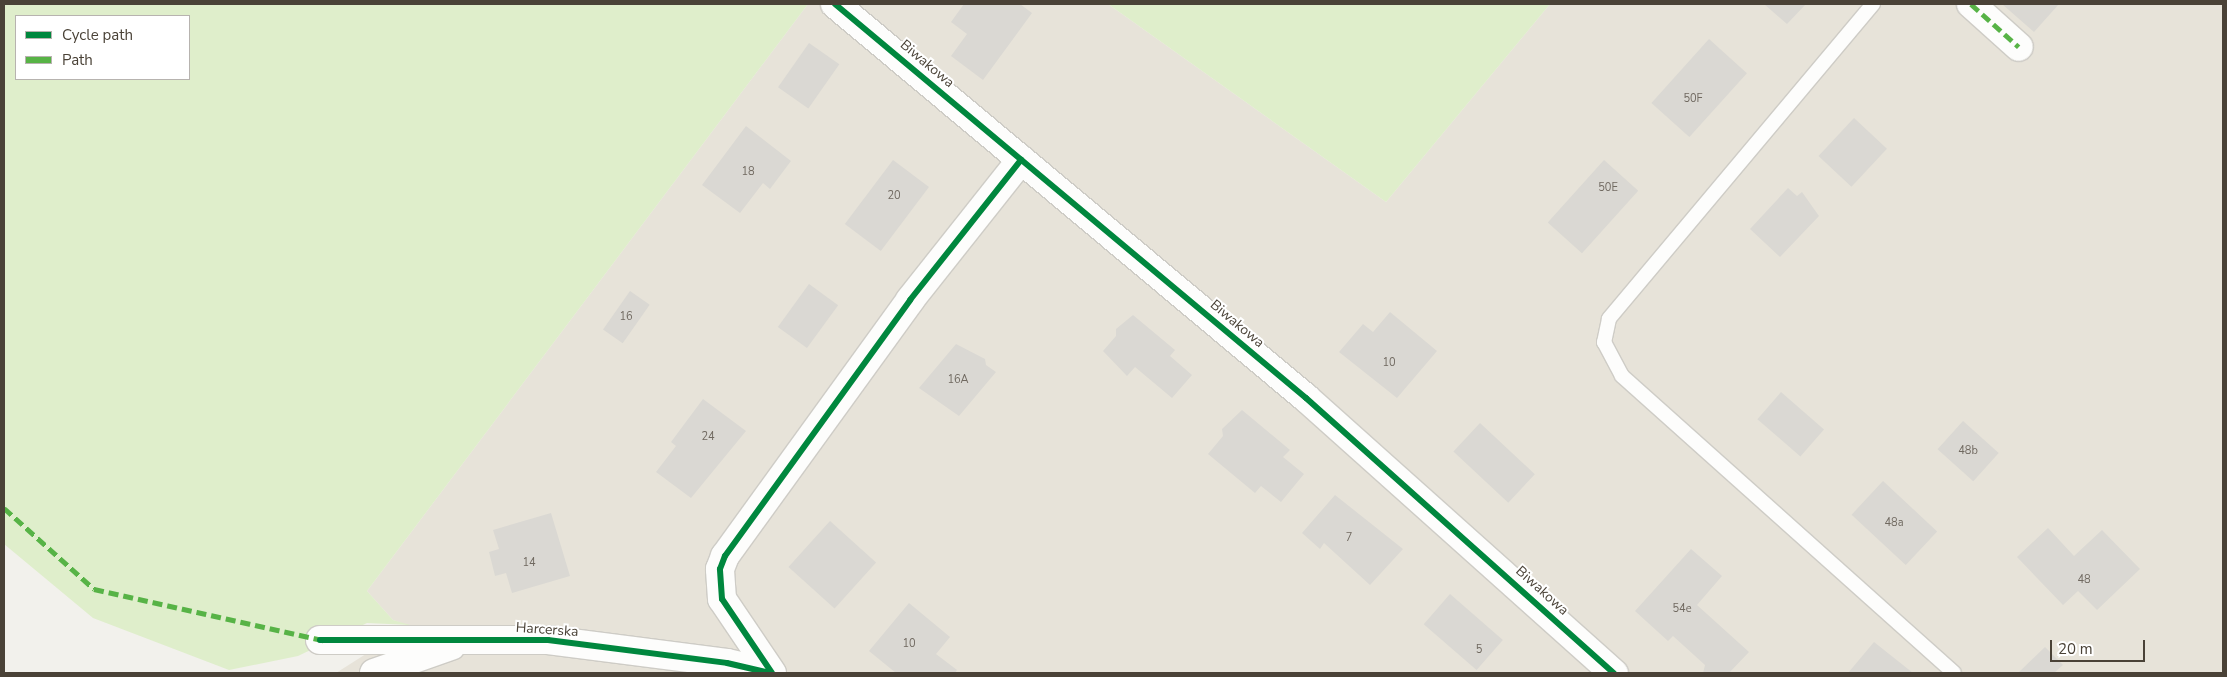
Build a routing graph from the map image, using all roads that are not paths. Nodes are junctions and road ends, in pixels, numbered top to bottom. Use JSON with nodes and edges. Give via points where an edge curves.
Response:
{"nodes":[{"id":1,"x":836,"y":4,"type":"edge"},
{"id":2,"x":1873,"y":4,"type":"edge"},
{"id":3,"x":1971,"y":4,"type":"edge"},
{"id":4,"x":2019,"y":47,"type":"dead end"},
{"id":5,"x":1021,"y":160,"type":"junction"},
{"id":6,"x":469,"y":639,"type":"junction"},
{"id":7,"x":320,"y":640,"type":"dead end"},
{"id":8,"x":374,"y":673,"type":"edge"},
{"id":9,"x":771,"y":673,"type":"edge"},
{"id":10,"x":1614,"y":673,"type":"edge"},
{"id":11,"x":1954,"y":673,"type":"edge"}],
"edges":[{"from":1,"to":5,"type":"street","name":"Biwakowa"},
{"from":2,"to":11,"type":"lane","via":[[1609,319],[1604,342],[1622,376]]},
{"from":3,"to":4,"type":"street"},
{"from":5,"to":9,"type":"street","via":[[910,300],[725,556],[720,569],[722,599]]},
{"from":5,"to":10,"type":"street","name":"Biwakowa","via":[[1306,398]]},
{"from":6,"to":7,"type":"street","name":"Harcerska"},
{"from":6,"to":8,"type":"street"},
{"from":6,"to":9,"type":"street","name":"Harcerska","via":[[548,640],[727,663]]}]}
